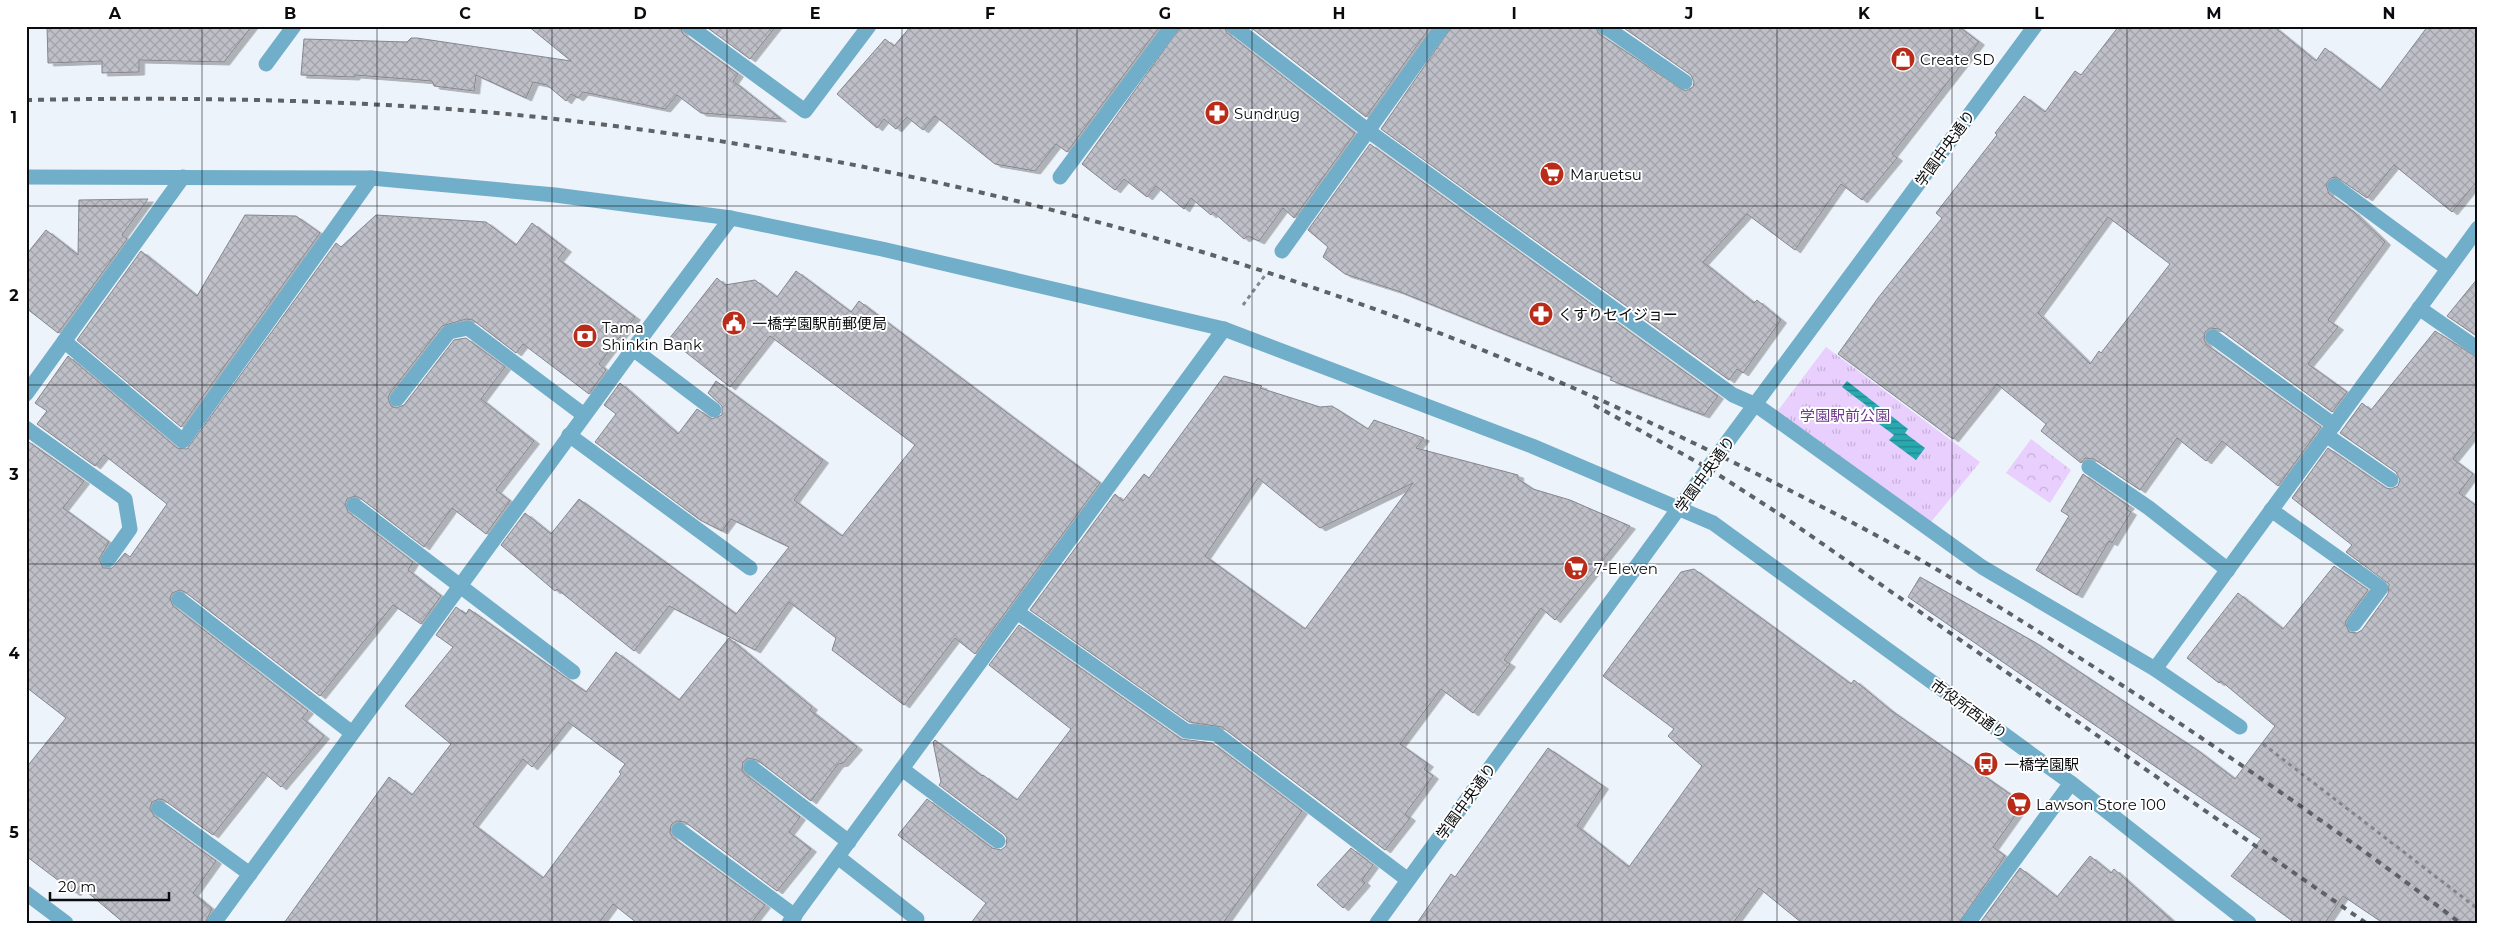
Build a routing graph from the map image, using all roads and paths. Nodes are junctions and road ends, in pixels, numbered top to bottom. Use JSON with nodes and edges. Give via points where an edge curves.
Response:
{"nodes":[{"id":1,"x":294,"y":26,"type":"edge"},
{"id":2,"x":689,"y":26,"type":"edge"},
{"id":3,"x":868,"y":26,"type":"edge"},
{"id":4,"x":1172,"y":26,"type":"edge"},
{"id":5,"x":1233,"y":26,"type":"edge"},
{"id":6,"x":1443,"y":26,"type":"edge"},
{"id":7,"x":1604,"y":26,"type":"edge"},
{"id":8,"x":2035,"y":26,"type":"edge"},
{"id":9,"x":266,"y":64,"type":"dead end"},
{"id":10,"x":1685,"y":82,"type":"dead end"},
{"id":11,"x":1367,"y":130,"type":"junction"},
{"id":12,"x":26,"y":177,"type":"edge"},
{"id":13,"x":184,"y":177,"type":"junction"},
{"id":14,"x":1060,"y":177,"type":"dead end"},
{"id":15,"x":371,"y":178,"type":"junction"},
{"id":16,"x":2335,"y":186,"type":"dead end"},
{"id":17,"x":731,"y":218,"type":"junction"},
{"id":18,"x":2478,"y":228,"type":"edge"},
{"id":19,"x":1282,"y":251,"type":"joint"},
{"id":20,"x":2448,"y":269,"type":"junction"},
{"id":21,"x":2419,"y":308,"type":"junction"},
{"id":22,"x":1224,"y":330,"type":"junction"},
{"id":23,"x":2213,"y":337,"type":"dead end"},
{"id":24,"x":64,"y":341,"type":"junction"},
{"id":25,"x":633,"y":348,"type":"junction"},
{"id":26,"x":2478,"y":349,"type":"edge"},
{"id":27,"x":26,"y":394,"type":"edge"},
{"id":28,"x":397,"y":399,"type":"dead end"},
{"id":29,"x":1756,"y":405,"type":"junction"},
{"id":30,"x":714,"y":410,"type":"dead end"},
{"id":31,"x":584,"y":415,"type":"junction"},
{"id":32,"x":26,"y":428,"type":"edge"},
{"id":33,"x":2330,"y":430,"type":"junction"},
{"id":34,"x":569,"y":435,"type":"junction"},
{"id":35,"x":2089,"y":467,"type":"dead end"},
{"id":36,"x":2390,"y":480,"type":"dead end"},
{"id":37,"x":354,"y":505,"type":"dead end"},
{"id":38,"x":1679,"y":510,"type":"junction"},
{"id":39,"x":2271,"y":510,"type":"junction"},
{"id":40,"x":108,"y":560,"type":"dead end"},
{"id":41,"x":750,"y":568,"type":"dead end"},
{"id":42,"x":2228,"y":570,"type":"junction"},
{"id":43,"x":460,"y":585,"type":"junction"},
{"id":44,"x":179,"y":599,"type":"dead end"},
{"id":45,"x":1017,"y":612,"type":"junction"},
{"id":46,"x":2354,"y":624,"type":"dead end"},
{"id":47,"x":2155,"y":669,"type":"junction"},
{"id":48,"x":572,"y":672,"type":"dead end"},
{"id":49,"x":2240,"y":727,"type":"joint"},
{"id":50,"x":352,"y":733,"type":"junction"},
{"id":51,"x":751,"y":767,"type":"dead end"},
{"id":52,"x":902,"y":769,"type":"junction"},
{"id":53,"x":2070,"y":783,"type":"junction"},
{"id":54,"x":160,"y":808,"type":"dead end"},
{"id":55,"x":680,"y":830,"type":"dead end"},
{"id":56,"x":998,"y":841,"type":"dead end"},
{"id":57,"x":849,"y":842,"type":"junction"},
{"id":58,"x":838,"y":857,"type":"junction"},
{"id":59,"x":250,"y":874,"type":"junction"},
{"id":60,"x":1408,"y":880,"type":"junction"},
{"id":61,"x":26,"y":893,"type":"edge"},
{"id":62,"x":2478,"y":909,"type":"edge"},
{"id":63,"x":917,"y":918,"type":"dead end"},
{"id":64,"x":792,"y":919,"type":"edge"},
{"id":65,"x":66,"y":923,"type":"edge"},
{"id":66,"x":214,"y":923,"type":"edge"},
{"id":67,"x":1377,"y":923,"type":"edge"},
{"id":68,"x":1968,"y":923,"type":"edge"},
{"id":69,"x":2249,"y":923,"type":"edge"}],
"edges":[{"from":1,"to":9,"type":"street"},
{"from":2,"to":3,"type":"street","via":[[805,111]]},
{"from":4,"to":14,"type":"street"},
{"from":5,"to":11,"type":"street"},
{"from":6,"to":11,"type":"street"},
{"from":7,"to":10,"type":"street"},
{"from":8,"to":29,"type":"street","name":"学園中央通り"},
{"from":11,"to":19,"type":"street"},
{"from":11,"to":29,"type":"street","via":[[1733,395]]},
{"from":12,"to":13,"type":"street","name":"市役所西通り"},
{"from":13,"to":15,"type":"street","name":"市役所西通り"},
{"from":13,"to":24,"type":"street"},
{"from":15,"to":17,"type":"street","name":"市役所西通り","via":[[555,195]]},
{"from":15,"to":24,"type":"street","via":[[183,441]]},
{"from":16,"to":20,"type":"street"},
{"from":17,"to":22,"type":"street","name":"市役所西通り","via":[[882,249]]},
{"from":17,"to":25,"type":"street"},
{"from":18,"to":20,"type":"street"},
{"from":19,"to":22,"type":"path"},
{"from":20,"to":21,"type":"street"},
{"from":21,"to":26,"type":"street"},
{"from":21,"to":33,"type":"street"},
{"from":22,"to":38,"type":"street","name":"市役所西通り","via":[[1532,446]]},
{"from":22,"to":45,"type":"street"},
{"from":23,"to":33,"type":"street"},
{"from":24,"to":27,"type":"street"},
{"from":25,"to":30,"type":"street"},
{"from":25,"to":31,"type":"street"},
{"from":28,"to":31,"type":"street","via":[[449,332],[468,328]]},
{"from":29,"to":38,"type":"street","name":"学園中央通り"},
{"from":29,"to":47,"type":"street","via":[[1982,567]]},
{"from":31,"to":34,"type":"street"},
{"from":32,"to":40,"type":"street","via":[[125,499],[130,529]]},
{"from":33,"to":36,"type":"street"},
{"from":33,"to":39,"type":"street"},
{"from":34,"to":41,"type":"street"},
{"from":34,"to":43,"type":"street"},
{"from":35,"to":42,"type":"street","via":[[2149,508]]},
{"from":37,"to":43,"type":"street"},
{"from":38,"to":53,"type":"street","name":"市役所西通り","via":[[1713,523]]},
{"from":38,"to":60,"type":"street","name":"学園中央通り"},
{"from":39,"to":42,"type":"street"},
{"from":39,"to":46,"type":"street","via":[[2380,588]]},
{"from":42,"to":47,"type":"street"},
{"from":43,"to":48,"type":"street"},
{"from":43,"to":50,"type":"street"},
{"from":44,"to":50,"type":"street"},
{"from":45,"to":52,"type":"street"},
{"from":45,"to":60,"type":"street","via":[[1186,732],[1216,734]]},
{"from":47,"to":49,"type":"street"},
{"from":49,"to":62,"type":"path"},
{"from":50,"to":59,"type":"street"},
{"from":51,"to":57,"type":"street"},
{"from":52,"to":56,"type":"street"},
{"from":52,"to":57,"type":"street"},
{"from":53,"to":68,"type":"street"},
{"from":53,"to":69,"type":"street","name":"市役所西通り"},
{"from":54,"to":59,"type":"street"},
{"from":55,"to":64,"type":"street"},
{"from":57,"to":58,"type":"street"},
{"from":58,"to":63,"type":"street"},
{"from":58,"to":64,"type":"street"},
{"from":59,"to":66,"type":"street"},
{"from":60,"to":67,"type":"street","name":"学園中央通り"},
{"from":61,"to":65,"type":"street"}]}
